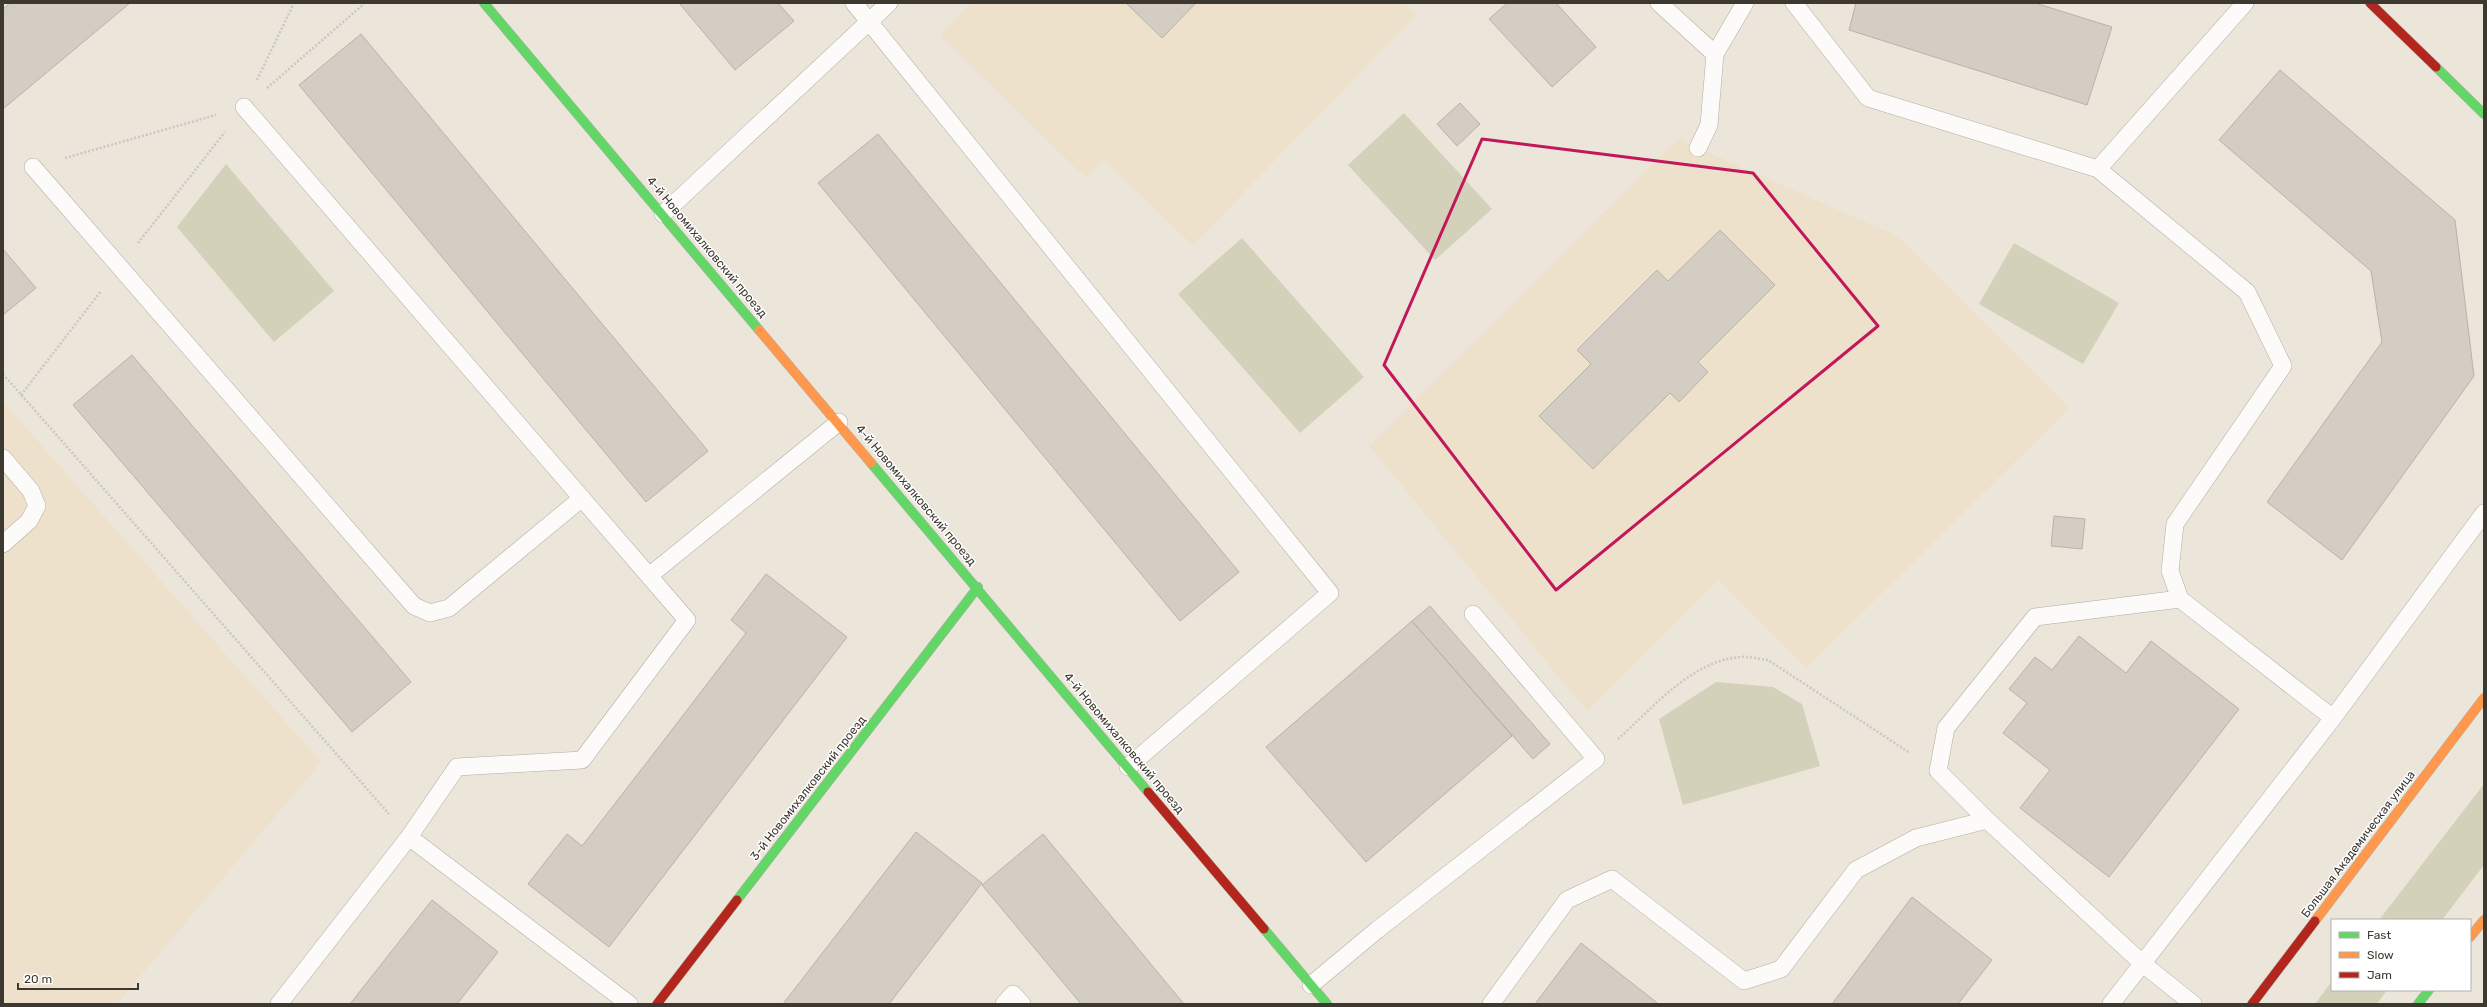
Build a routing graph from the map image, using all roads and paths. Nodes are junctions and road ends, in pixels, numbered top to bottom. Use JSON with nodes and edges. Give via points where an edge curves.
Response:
{"nodes":[{"id":1,"x":294,"y":3,"type":"edge"},
{"id":2,"x":365,"y":3,"type":"edge"},
{"id":3,"x":484,"y":3,"type":"edge"},
{"id":4,"x":854,"y":3,"type":"edge"},
{"id":5,"x":889,"y":3,"type":"edge"},
{"id":6,"x":1659,"y":3,"type":"edge"},
{"id":7,"x":1745,"y":3,"type":"edge"},
{"id":8,"x":1794,"y":3,"type":"edge"},
{"id":9,"x":2245,"y":3,"type":"edge"},
{"id":10,"x":2370,"y":3,"type":"edge"},
{"id":11,"x":870,"y":21,"type":"junction"},
{"id":12,"x":1715,"y":54,"type":"junction"},
{"id":13,"x":244,"y":107,"type":"junction"},
{"id":14,"x":2484,"y":114,"type":"edge"},
{"id":15,"x":1698,"y":148,"type":"dead end"},
{"id":16,"x":33,"y":167,"type":"joint"},
{"id":17,"x":2098,"y":169,"type":"junction"},
{"id":18,"x":663,"y":214,"type":"junction"},
{"id":19,"x":120,"y":267,"type":"junction"},
{"id":20,"x":3,"y":374,"type":"edge"},
{"id":21,"x":21,"y":395,"type":"junction"},
{"id":22,"x":839,"y":422,"type":"junction"},
{"id":23,"x":3,"y":458,"type":"edge"},
{"id":24,"x":582,"y":498,"type":"junction"},
{"id":25,"x":2484,"y":513,"type":"edge"},
{"id":26,"x":3,"y":544,"type":"edge"},
{"id":27,"x":649,"y":576,"type":"junction"},
{"id":28,"x":978,"y":587,"type":"junction"},
{"id":29,"x":2180,"y":599,"type":"junction"},
{"id":30,"x":1473,"y":614,"type":"dead end"},
{"id":31,"x":2484,"y":698,"type":"edge"},
{"id":32,"x":2333,"y":718,"type":"junction"},
{"id":33,"x":1596,"y":759,"type":"junction"},
{"id":34,"x":1128,"y":767,"type":"junction"},
{"id":35,"x":1938,"y":772,"type":"junction"},
{"id":36,"x":1987,"y":820,"type":"junction"},
{"id":37,"x":409,"y":837,"type":"junction"},
{"id":38,"x":2484,"y":920,"type":"edge"},
{"id":39,"x":2471,"y":937,"type":"edge"},
{"id":40,"x":2143,"y":964,"type":"junction"},
{"id":41,"x":1311,"y":984,"type":"junction"},
{"id":42,"x":2428,"y":991,"type":"edge"},
{"id":43,"x":279,"y":1004,"type":"edge"},
{"id":44,"x":629,"y":1004,"type":"edge"},
{"id":45,"x":658,"y":1004,"type":"edge"},
{"id":46,"x":1004,"y":1004,"type":"edge"},
{"id":47,"x":1022,"y":1004,"type":"edge"},
{"id":48,"x":1327,"y":1004,"type":"edge"},
{"id":49,"x":1491,"y":1004,"type":"edge"},
{"id":50,"x":2111,"y":1004,"type":"edge"},
{"id":51,"x":2193,"y":1004,"type":"edge"},
{"id":52,"x":2252,"y":1004,"type":"edge"},
{"id":53,"x":2418,"y":1004,"type":"edge"}],
"edges":[{"from":1,"to":13,"type":"path"},
{"from":2,"to":13,"type":"path"},
{"from":3,"to":18,"type":"street","name":"4-й Новомихалковский проезд"},
{"from":4,"to":11,"type":"lane"},
{"from":5,"to":11,"type":"lane"},
{"from":6,"to":12,"type":"lane"},
{"from":7,"to":12,"type":"lane"},
{"from":8,"to":17,"type":"lane","via":[[1868,98]]},
{"from":9,"to":17,"type":"lane"},
{"from":10,"to":14,"type":"street"},
{"from":11,"to":18,"type":"lane"},
{"from":11,"to":34,"type":"lane","via":[[1330,593]]},
{"from":12,"to":15,"type":"lane","via":[[1709,125]]},
{"from":13,"to":16,"type":"path"},
{"from":13,"to":19,"type":"path"},
{"from":13,"to":24,"type":"lane"},
{"from":16,"to":19,"type":"lane"},
{"from":17,"to":29,"type":"lane","via":[[2247,292],[2283,366],[2175,524],[2170,571]]},
{"from":18,"to":22,"type":"street","name":"4-й Новомихалковский проезд"},
{"from":19,"to":21,"type":"path"},
{"from":19,"to":24,"type":"lane","via":[[414,606],[430,613],[449,608]]},
{"from":20,"to":21,"type":"path"},
{"from":21,"to":37,"type":"path"},
{"from":22,"to":27,"type":"lane"},
{"from":22,"to":28,"type":"street","name":"4-й Новомихалковский проезд"},
{"from":23,"to":26,"type":"lane","via":[[31,491],[37,506],[29,521]]},
{"from":24,"to":27,"type":"lane"},
{"from":25,"to":32,"type":"lane"},
{"from":27,"to":37,"type":"lane","via":[[687,620],[582,760],[457,767]]},
{"from":28,"to":34,"type":"street","name":"4-й Новомихалковский проезд"},
{"from":28,"to":45,"type":"street","name":"3-й Новомихалковский проезд"},
{"from":29,"to":32,"type":"lane"},
{"from":29,"to":35,"type":"lane","via":[[2035,617],[1946,728]]},
{"from":30,"to":33,"type":"lane"},
{"from":31,"to":52,"type":"street","name":"Большая Академическая улица"},
{"from":32,"to":40,"type":"lane"},
{"from":33,"to":35,"type":"path","via":[[1690,676],[1718,662],[1741,656],[1768,660]]},
{"from":33,"to":41,"type":"lane"},
{"from":34,"to":41,"type":"street","name":"4-й Новомихалковский проезд"},
{"from":35,"to":36,"type":"lane"},
{"from":36,"to":40,"type":"lane"},
{"from":36,"to":49,"type":"lane","via":[[1916,838],[1856,870],[1781,969],[1744,981],[1612,879],[1568,900]]},
{"from":37,"to":43,"type":"lane"},
{"from":37,"to":44,"type":"lane"},
{"from":38,"to":39,"type":"street"},
{"from":40,"to":50,"type":"lane"},
{"from":40,"to":51,"type":"lane"},
{"from":41,"to":48,"type":"street","name":"4-й Новомихалковский проезд"},
{"from":42,"to":53,"type":"street"},
{"from":46,"to":47,"type":"lane","via":[[1013,994]]}]}
